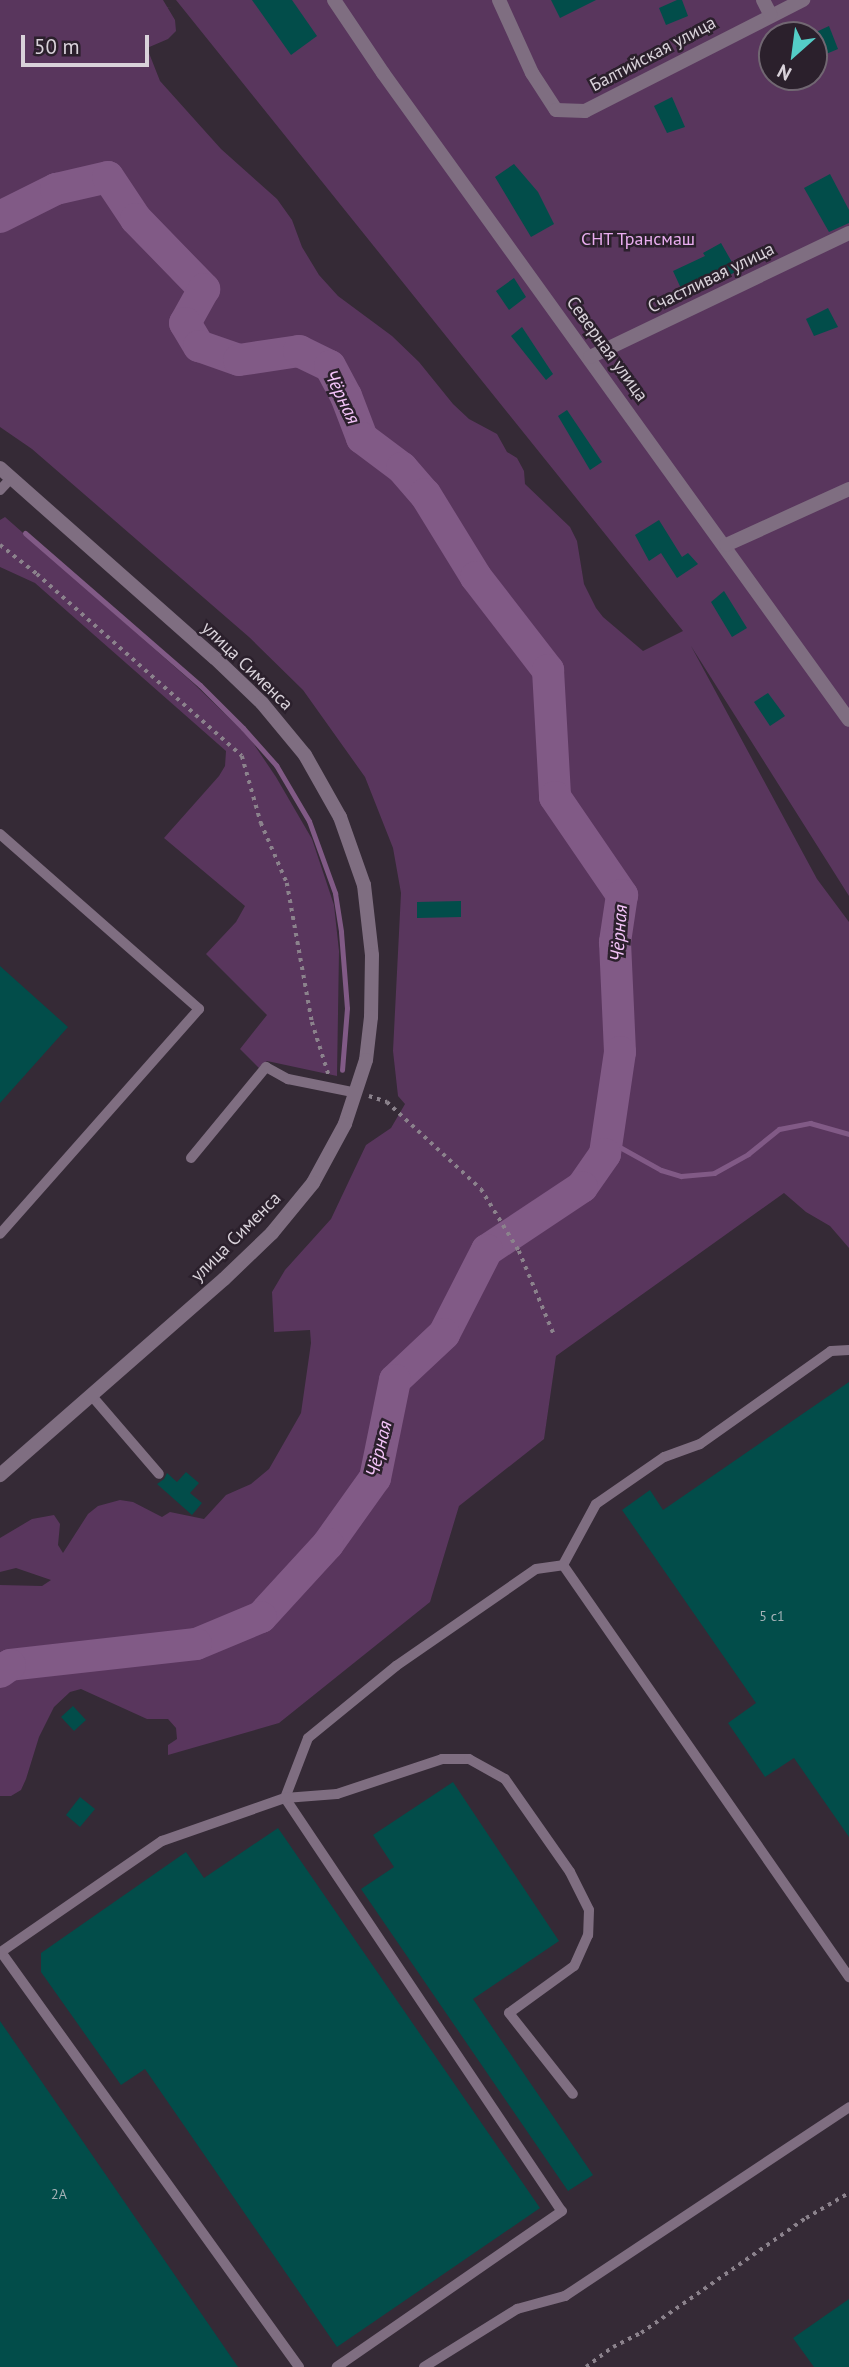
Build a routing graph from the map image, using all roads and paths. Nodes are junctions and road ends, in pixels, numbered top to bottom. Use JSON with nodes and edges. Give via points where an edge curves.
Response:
{"nodes":[{"id":1,"x":334,"y":0,"type":"edge"},
{"id":2,"x":499,"y":0,"type":"edge"},
{"id":3,"x":763,"y":0,"type":"edge"},
{"id":4,"x":803,"y":0,"type":"edge"},
{"id":5,"x":770,"y":14,"type":"junction"},
{"id":6,"x":849,"y":233,"type":"edge"},
{"id":7,"x":590,"y":358,"type":"junction"},
{"id":8,"x":5,"y":473,"type":"edge"},
{"id":9,"x":849,"y":489,"type":"edge"},
{"id":10,"x":0,"y":490,"type":"edge"},
{"id":11,"x":0,"y":545,"type":"edge"},
{"id":12,"x":726,"y":545,"type":"junction"},
{"id":13,"x":849,"y":720,"type":"edge"},
{"id":14,"x":0,"y":834,"type":"edge"},
{"id":15,"x":332,"y":1088,"type":"junction"},
{"id":16,"x":356,"y":1093,"type":"junction"},
{"id":17,"x":376,"y":1098,"type":"dead end"},
{"id":18,"x":191,"y":1158,"type":"dead end"},
{"id":19,"x":0,"y":1234,"type":"edge"},
{"id":20,"x":555,"y":1337,"type":"dead end"},
{"id":21,"x":849,"y":1349,"type":"edge"},
{"id":22,"x":92,"y":1395,"type":"junction"},
{"id":23,"x":159,"y":1474,"type":"dead end"},
{"id":24,"x":0,"y":1475,"type":"edge"},
{"id":25,"x":563,"y":1565,"type":"junction"},
{"id":26,"x":285,"y":1798,"type":"junction"},
{"id":27,"x":849,"y":1977,"type":"edge"},
{"id":28,"x":573,"y":2094,"type":"dead end"},
{"id":29,"x":849,"y":2107,"type":"edge"},
{"id":30,"x":849,"y":2193,"type":"edge"},
{"id":31,"x":299,"y":2367,"type":"edge"},
{"id":32,"x":337,"y":2367,"type":"edge"},
{"id":33,"x":424,"y":2367,"type":"edge"},
{"id":34,"x":586,"y":2367,"type":"edge"}],
"edges":[{"from":1,"to":7,"type":"street","name":"Северная улица"},
{"from":2,"to":5,"type":"street","name":"Балтийская улица","via":[[532,74],[556,110],[585,111]]},
{"from":3,"to":5,"type":"street"},
{"from":4,"to":5,"type":"street","name":"Балтийская улица"},
{"from":6,"to":7,"type":"street","name":"Счастливая улица"},
{"from":7,"to":12,"type":"street","name":"Северная улица"},
{"from":8,"to":10,"type":"lane"},
{"from":8,"to":16,"type":"street","name":"улица Сименса","via":[[262,703],[305,755],[340,817],[364,884],[372,955],[371,1017]]},
{"from":9,"to":12,"type":"street"},
{"from":11,"to":15,"type":"path","via":[[242,756],[261,823],[287,883],[312,1022]]},
{"from":12,"to":13,"type":"street","name":"Северная улица"},
{"from":14,"to":19,"type":"lane","via":[[199,1009]]},
{"from":15,"to":16,"type":"lane"},
{"from":15,"to":18,"type":"lane","via":[[288,1079],[266,1067]]},
{"from":16,"to":22,"type":"street","name":"улица Сименса","via":[[313,1183],[272,1233]]},
{"from":17,"to":20,"type":"path","via":[[387,1102],[481,1189],[519,1251]]},
{"from":21,"to":25,"type":"lane","via":[[831,1351],[700,1444],[664,1457],[596,1504]]},
{"from":22,"to":23,"type":"lane"},
{"from":22,"to":24,"type":"street","name":"улица Сименса"},
{"from":25,"to":26,"type":"lane","via":[[536,1569],[396,1666],[308,1738]]},
{"from":25,"to":27,"type":"lane"},
{"from":26,"to":28,"type":"lane","via":[[337,1794],[442,1759],[469,1759],[505,1779],[570,1872],[589,1910],[588,1935],[574,1966],[509,2013]]},
{"from":26,"to":31,"type":"lane","via":[[162,1841],[1,1952]]},
{"from":26,"to":32,"type":"lane","via":[[562,2211]]},
{"from":29,"to":33,"type":"lane","via":[[565,2296],[517,2308]]},
{"from":30,"to":34,"type":"path"}]}
